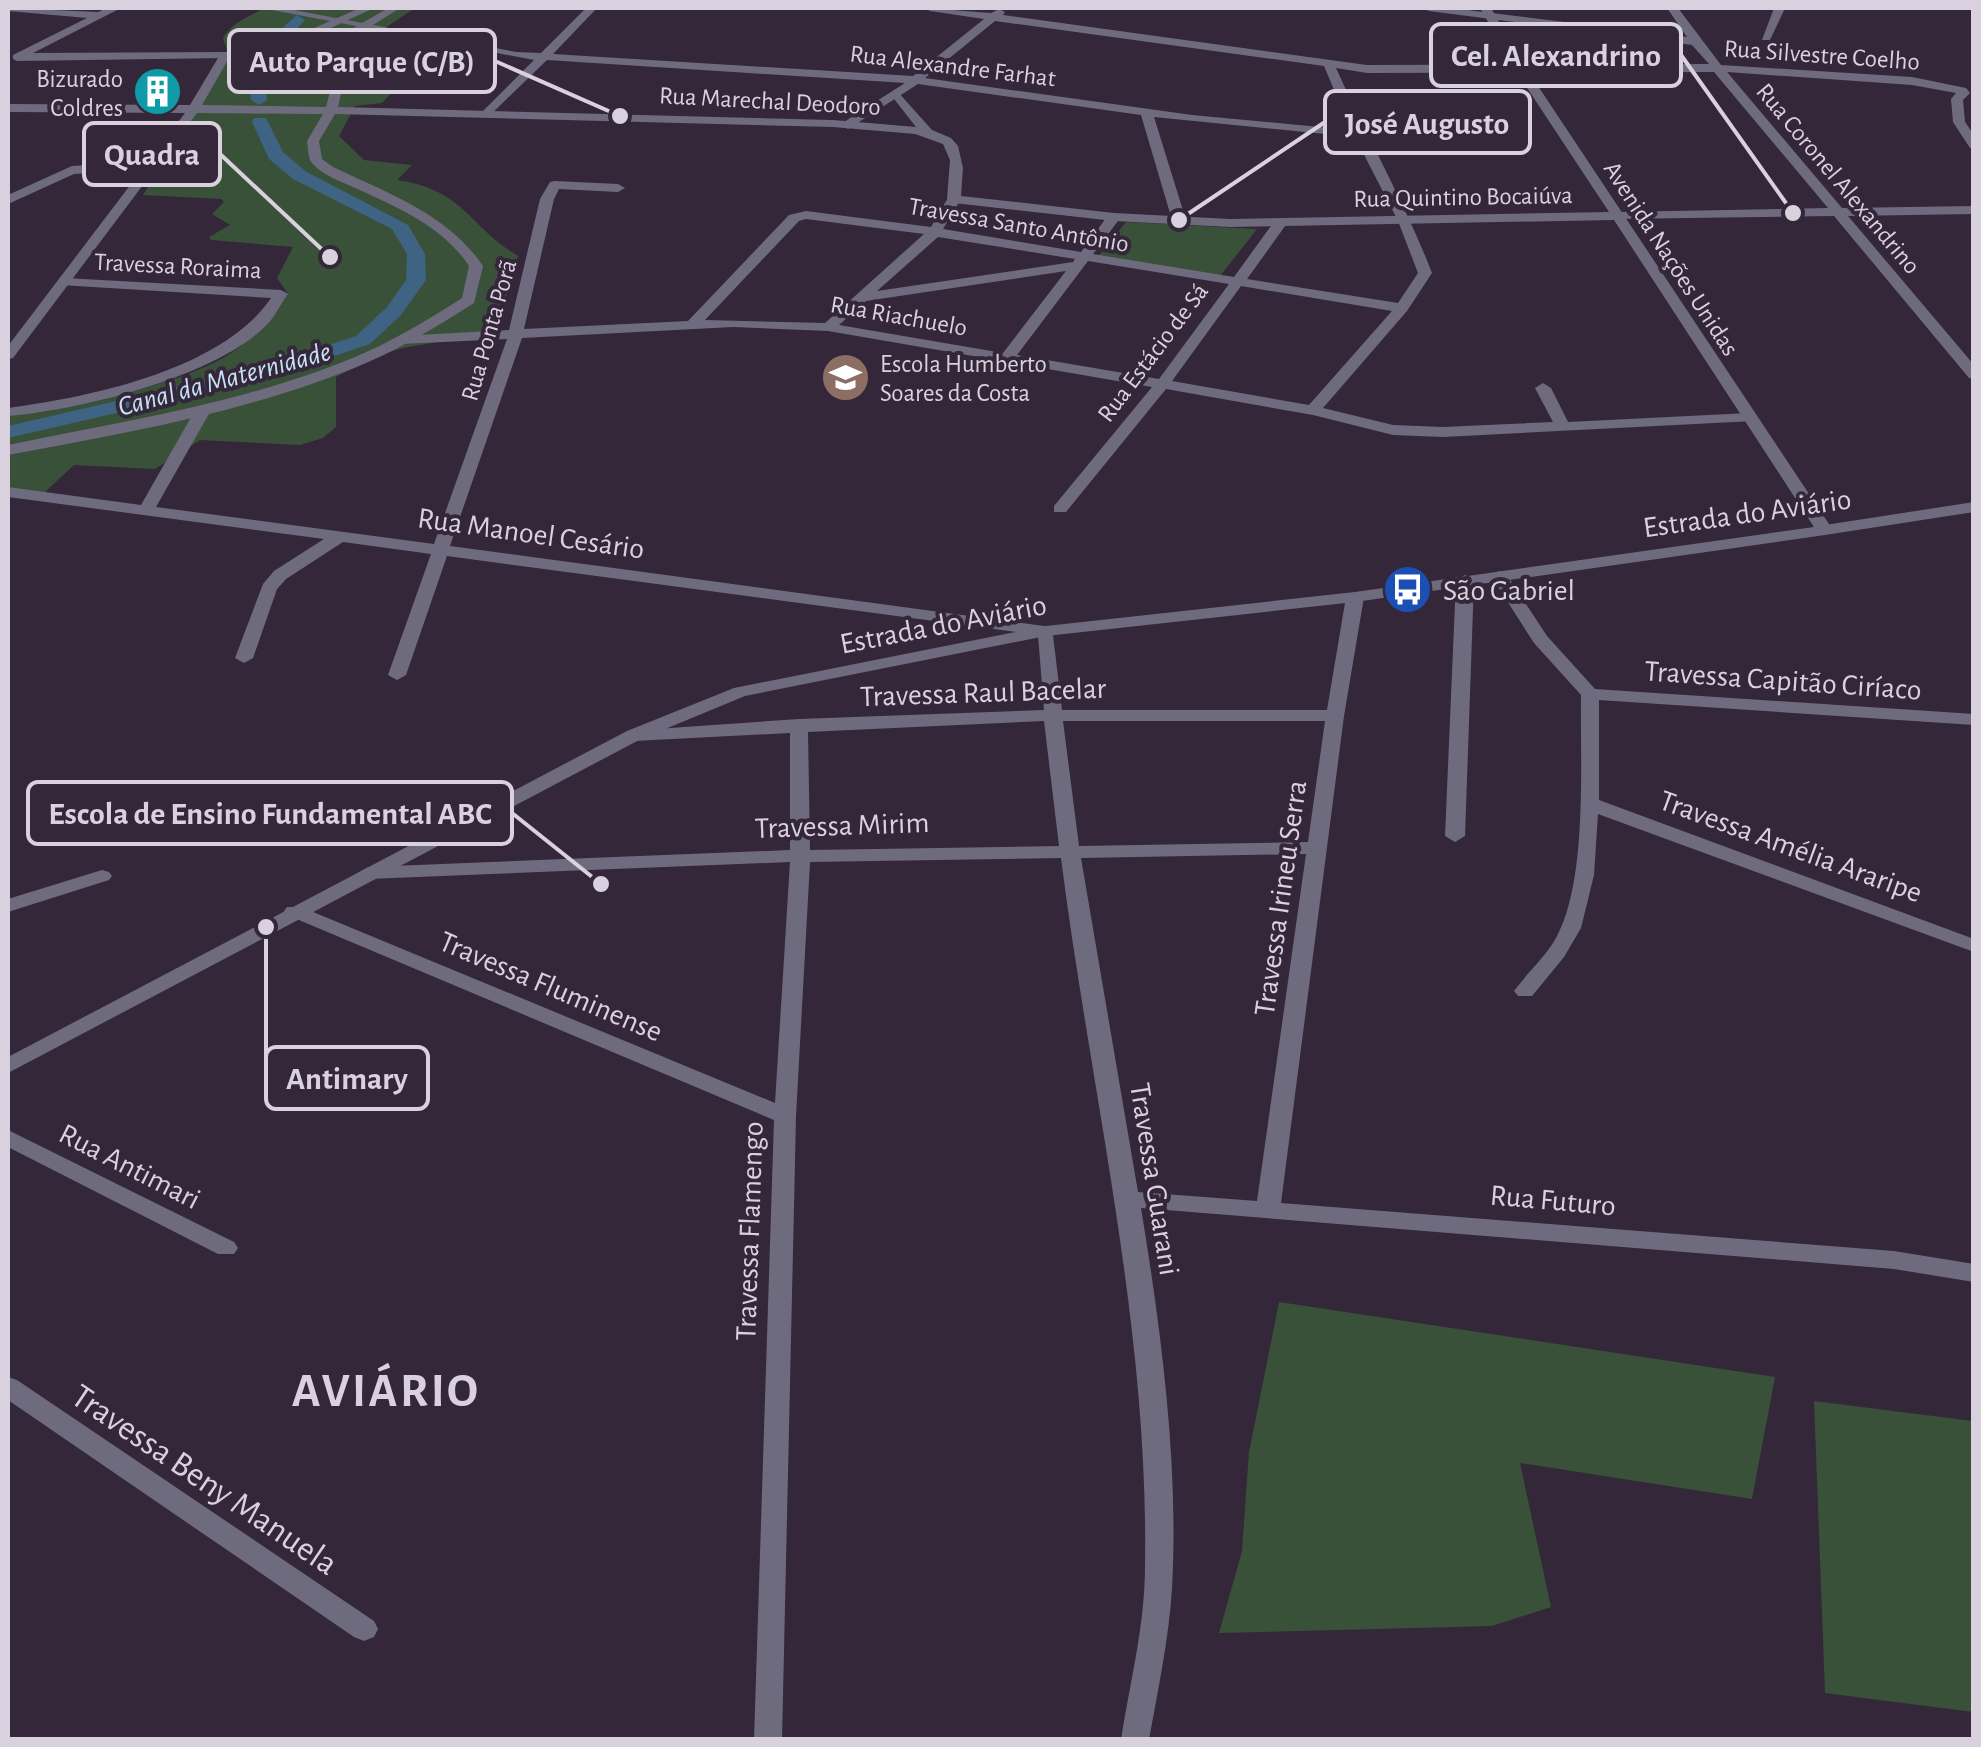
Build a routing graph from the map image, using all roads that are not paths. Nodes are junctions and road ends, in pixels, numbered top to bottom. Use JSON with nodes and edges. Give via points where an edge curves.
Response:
{"nodes":[{"id":1,"x":8,"y":8,"type":"edge"},
{"id":2,"x":115,"y":8,"type":"edge"},
{"id":3,"x":268,"y":8,"type":"edge"},
{"id":4,"x":370,"y":8,"type":"edge"},
{"id":5,"x":394,"y":8,"type":"edge"},
{"id":6,"x":592,"y":8,"type":"edge"},
{"id":7,"x":930,"y":8,"type":"edge"},
{"id":8,"x":1429,"y":8,"type":"edge"},
{"id":9,"x":1673,"y":8,"type":"edge"},
{"id":10,"x":1778,"y":8,"type":"edge"},
{"id":11,"x":1488,"y":11,"type":"edge"},
{"id":12,"x":999,"y":12,"type":"edge"},
{"id":13,"x":98,"y":15,"type":"junction"},
{"id":14,"x":341,"y":22,"type":"junction"},
{"id":15,"x":359,"y":26,"type":"junction"},
{"id":16,"x":1766,"y":38,"type":"dead end"},
{"id":17,"x":1696,"y":42,"type":"junction"},
{"id":18,"x":225,"y":55,"type":"junction"},
{"id":19,"x":542,"y":57,"type":"junction"},
{"id":20,"x":12,"y":59,"type":"edge"},
{"id":21,"x":1330,"y":64,"type":"junction"},
{"id":22,"x":1719,"y":68,"type":"junction"},
{"id":23,"x":1522,"y":71,"type":"junction"},
{"id":24,"x":915,"y":80,"type":"junction"},
{"id":25,"x":1970,"y":93,"type":"edge"},
{"id":26,"x":897,"y":96,"type":"junction"},
{"id":27,"x":8,"y":108,"type":"edge"},
{"id":28,"x":194,"y":109,"type":"junction"},
{"id":29,"x":331,"y":111,"type":"junction"},
{"id":30,"x":1146,"y":112,"type":"junction"},
{"id":31,"x":488,"y":113,"type":"junction"},
{"id":32,"x":848,"y":125,"type":"junction"},
{"id":33,"x":927,"y":132,"type":"junction"},
{"id":34,"x":1359,"y":134,"type":"junction"},
{"id":35,"x":1974,"y":144,"type":"edge"},
{"id":36,"x":150,"y":166,"type":"junction"},
{"id":37,"x":618,"y":188,"type":"dead end"},
{"id":38,"x":954,"y":199,"type":"junction"},
{"id":39,"x":8,"y":200,"type":"edge"},
{"id":40,"x":1974,"y":210,"type":"edge"},
{"id":41,"x":1836,"y":212,"type":"junction"},
{"id":42,"x":1618,"y":216,"type":"junction"},
{"id":43,"x":1114,"y":217,"type":"junction"},
{"id":44,"x":1179,"y":220,"type":"junction"},
{"id":45,"x":1405,"y":221,"type":"junction"},
{"id":46,"x":1280,"y":222,"type":"junction"},
{"id":47,"x":934,"y":232,"type":"junction"},
{"id":48,"x":1077,"y":262,"type":"junction"},
{"id":49,"x":1238,"y":280,"type":"junction"},
{"id":50,"x":65,"y":282,"type":"junction"},
{"id":51,"x":863,"y":297,"type":"junction"},
{"id":52,"x":1402,"y":308,"type":"junction"},
{"id":53,"x":694,"y":324,"type":"junction"},
{"id":54,"x":828,"y":326,"type":"junction"},
{"id":55,"x":515,"y":336,"type":"junction"},
{"id":56,"x":400,"y":340,"type":"junction"},
{"id":57,"x":8,"y":355,"type":"edge"},
{"id":58,"x":1006,"y":359,"type":"junction"},
{"id":59,"x":1974,"y":374,"type":"edge"},
{"id":60,"x":1162,"y":385,"type":"junction"},
{"id":61,"x":1542,"y":388,"type":"dead end"},
{"id":62,"x":1313,"y":410,"type":"junction"},
{"id":63,"x":8,"y":412,"type":"edge"},
{"id":64,"x":202,"y":412,"type":"junction"},
{"id":65,"x":1748,"y":418,"type":"junction"},
{"id":66,"x":1563,"y":426,"type":"junction"},
{"id":67,"x":8,"y":450,"type":"edge"},
{"id":68,"x":8,"y":492,"type":"edge"},
{"id":69,"x":1974,"y":506,"type":"edge"},
{"id":70,"x":147,"y":509,"type":"junction"},
{"id":71,"x":1060,"y":509,"type":"dead end"},
{"id":72,"x":1825,"y":530,"type":"junction"},
{"id":73,"x":342,"y":535,"type":"junction"},
{"id":74,"x":440,"y":547,"type":"junction"},
{"id":75,"x":1499,"y":576,"type":"junction"},
{"id":76,"x":1465,"y":580,"type":"junction"},
{"id":77,"x":1356,"y":596,"type":"junction"},
{"id":78,"x":1046,"y":631,"type":"junction"},
{"id":79,"x":244,"y":658,"type":"dead end"},
{"id":80,"x":397,"y":675,"type":"dead end"},
{"id":81,"x":1590,"y":694,"type":"junction"},
{"id":82,"x":1051,"y":715,"type":"junction"},
{"id":83,"x":1335,"y":716,"type":"junction"},
{"id":84,"x":1974,"y":720,"type":"edge"},
{"id":85,"x":799,"y":725,"type":"junction"},
{"id":86,"x":634,"y":735,"type":"junction"},
{"id":87,"x":1588,"y":803,"type":"junction"},
{"id":88,"x":1454,"y":836,"type":"dead end"},
{"id":89,"x":1318,"y":848,"type":"junction"},
{"id":90,"x":1068,"y":850,"type":"junction"},
{"id":91,"x":800,"y":856,"type":"junction"},
{"id":92,"x":368,"y":874,"type":"junction"},
{"id":93,"x":102,"y":876,"type":"dead end"},
{"id":94,"x":8,"y":906,"type":"edge"},
{"id":95,"x":294,"y":912,"type":"junction"},
{"id":96,"x":1974,"y":946,"type":"edge"},
{"id":97,"x":1525,"y":991,"type":"dead end"},
{"id":98,"x":8,"y":1066,"type":"edge"},
{"id":99,"x":785,"y":1116,"type":"junction"},
{"id":100,"x":8,"y":1138,"type":"edge"},
{"id":101,"x":1127,"y":1199,"type":"junction"},
{"id":102,"x":1268,"y":1209,"type":"junction"},
{"id":103,"x":226,"y":1248,"type":"dead end"},
{"id":104,"x":1974,"y":1273,"type":"edge"},
{"id":105,"x":8,"y":1387,"type":"edge"},
{"id":106,"x":364,"y":1629,"type":"dead end"},
{"id":107,"x":768,"y":1740,"type":"edge"},
{"id":108,"x":1135,"y":1740,"type":"edge"}],
"edges":[{"from":1,"to":13,"type":"street"},
{"from":2,"to":13,"type":"street"},
{"from":3,"to":14,"type":"street","name":"Rua Alexandre Farhat"},
{"from":4,"to":14,"type":"street"},
{"from":5,"to":15,"type":"street"},
{"from":6,"to":19,"type":"street"},
{"from":7,"to":12,"type":"street","name":"Rua Silvestre Coelho"},
{"from":8,"to":11,"type":"street"},
{"from":9,"to":17,"type":"street","name":"Rua Coronel Alexandrino"},
{"from":10,"to":16,"type":"street"},
{"from":11,"to":17,"type":"street"},
{"from":11,"to":23,"type":"street","name":"Avenida Nações Unidas"},
{"from":12,"to":21,"type":"street","name":"Rua Silvestre Coelho"},
{"from":12,"to":24,"type":"street"},
{"from":13,"to":20,"type":"street"},
{"from":14,"to":15,"type":"street","name":"Rua Alexandre Farhat"},
{"from":14,"to":18,"type":"street","via":[[292,42]]},
{"from":15,"to":19,"type":"street","name":"Rua Alexandre Farhat"},
{"from":15,"to":29,"type":"street","via":[[345,44]]},
{"from":17,"to":22,"type":"street","name":"Rua Coronel Alexandrino"},
{"from":18,"to":20,"type":"street"},
{"from":18,"to":28,"type":"street"},
{"from":19,"to":24,"type":"street","name":"Rua Alexandre Farhat"},
{"from":19,"to":31,"type":"street"},
{"from":21,"to":23,"type":"street","name":"Rua Silvestre Coelho"},
{"from":21,"to":34,"type":"street"},
{"from":22,"to":23,"type":"street","name":"Rua Silvestre Coelho"},
{"from":22,"to":25,"type":"street","name":"Rua Silvestre Coelho"},
{"from":22,"to":41,"type":"street","name":"Rua Coronel Alexandrino"},
{"from":23,"to":42,"type":"street","name":"Avenida Nações Unidas"},
{"from":24,"to":26,"type":"street"},
{"from":24,"to":30,"type":"street","name":"Rua Alexandre Farhat"},
{"from":25,"to":35,"type":"street","via":[[1959,122]]},
{"from":26,"to":32,"type":"street"},
{"from":26,"to":33,"type":"street"},
{"from":27,"to":28,"type":"street","name":"Rua Marechal Deodoro"},
{"from":28,"to":29,"type":"street","name":"Rua Marechal Deodoro"},
{"from":28,"to":36,"type":"street"},
{"from":29,"to":31,"type":"street","name":"Rua Marechal Deodoro"},
{"from":29,"to":56,"type":"street","via":[[314,141],[316,160],[434,224],[476,266],[469,300]]},
{"from":30,"to":34,"type":"street","name":"Rua Alexandre Farhat"},
{"from":30,"to":44,"type":"street"},
{"from":31,"to":32,"type":"street","name":"Rua Marechal Deodoro"},
{"from":32,"to":33,"type":"street","name":"Rua Marechal Deodoro"},
{"from":33,"to":38,"type":"street","via":[[954,150]]},
{"from":34,"to":45,"type":"street"},
{"from":36,"to":39,"type":"street","via":[[72,170]]},
{"from":36,"to":50,"type":"street"},
{"from":37,"to":55,"type":"street","name":"Rua Ponta Porã","via":[[555,184]]},
{"from":38,"to":43,"type":"street","name":"Rua Quintino Bocaiúva"},
{"from":38,"to":47,"type":"street"},
{"from":40,"to":41,"type":"street","name":"Rua Quintino Bocaiúva"},
{"from":41,"to":42,"type":"street","name":"Rua Quintino Bocaiúva"},
{"from":41,"to":59,"type":"street","name":"Rua Coronel Alexandrino"},
{"from":42,"to":45,"type":"street","name":"Rua Quintino Bocaiúva"},
{"from":42,"to":65,"type":"street","name":"Avenida Nações Unidas"},
{"from":43,"to":44,"type":"street","name":"Rua Quintino Bocaiúva"},
{"from":43,"to":48,"type":"street"},
{"from":44,"to":46,"type":"street","name":"Rua Quintino Bocaiúva"},
{"from":45,"to":46,"type":"street","name":"Rua Quintino Bocaiúva"},
{"from":45,"to":52,"type":"street","via":[[1425,273]]},
{"from":46,"to":49,"type":"street","name":"Rua Estácio de Sá"},
{"from":47,"to":48,"type":"street","name":"Travessa Santo Antônio"},
{"from":47,"to":51,"type":"street"},
{"from":47,"to":53,"type":"street","name":"Travessa Santo Antônio","via":[[806,214],[784,224]]},
{"from":48,"to":49,"type":"street","name":"Travessa Santo Antônio"},
{"from":48,"to":51,"type":"street"},
{"from":48,"to":58,"type":"street"},
{"from":49,"to":52,"type":"street","name":"Travessa Santo Antônio"},
{"from":49,"to":60,"type":"street","name":"Rua Estácio de Sá"},
{"from":50,"to":57,"type":"street"},
{"from":50,"to":63,"type":"street","name":"Travessa Roraima","via":[[281,294],[276,308],[224,352],[44,410]]},
{"from":51,"to":54,"type":"street"},
{"from":52,"to":62,"type":"street"},
{"from":53,"to":54,"type":"street","name":"Rua Riachuelo"},
{"from":53,"to":55,"type":"street","name":"Rua Riachuelo"},
{"from":54,"to":58,"type":"street","name":"Rua Riachuelo"},
{"from":55,"to":56,"type":"street","name":"Rua Riachuelo"},
{"from":55,"to":74,"type":"street","name":"Rua Ponta Porã"},
{"from":56,"to":64,"type":"street","via":[[306,381]]},
{"from":58,"to":60,"type":"street","name":"Rua Riachuelo"},
{"from":60,"to":62,"type":"street","name":"Rua Riachuelo"},
{"from":60,"to":71,"type":"street","name":"Rua Estácio de Sá"},
{"from":61,"to":66,"type":"street"},
{"from":62,"to":66,"type":"street","name":"Rua Riachuelo","via":[[1417,432]]},
{"from":64,"to":67,"type":"street"},
{"from":64,"to":70,"type":"street"},
{"from":65,"to":66,"type":"street","name":"Rua Riachuelo"},
{"from":65,"to":72,"type":"street","name":"Avenida Nações Unidas"},
{"from":68,"to":70,"type":"street","name":"Rua Manoel Cesário"},
{"from":69,"to":72,"type":"street","name":"Estrada do Aviário"},
{"from":70,"to":73,"type":"street","name":"Rua Manoel Cesário"},
{"from":72,"to":75,"type":"street","name":"Estrada do Aviário"},
{"from":73,"to":74,"type":"street","name":"Rua Manoel Cesário"},
{"from":73,"to":79,"type":"street","via":[[268,588]]},
{"from":74,"to":78,"type":"street","name":"Rua Manoel Cesário"},
{"from":74,"to":80,"type":"street","name":"Rua Ponta Porã"},
{"from":75,"to":76,"type":"street","name":"Estrada do Aviário"},
{"from":75,"to":81,"type":"street","via":[[1540,639]]},
{"from":76,"to":77,"type":"street","name":"Estrada do Aviário"},
{"from":76,"to":88,"type":"street"},
{"from":77,"to":78,"type":"street","name":"Estrada do Aviário"},
{"from":77,"to":83,"type":"street","name":"Travessa Irineu Serra"},
{"from":78,"to":82,"type":"street","name":"Travessa Guarani"},
{"from":78,"to":86,"type":"street","name":"Estrada do Aviário","via":[[740,692]]},
{"from":81,"to":84,"type":"street","name":"Travessa Capitão Ciríaco"},
{"from":81,"to":87,"type":"street"},
{"from":82,"to":83,"type":"street","name":"Travessa Raul Bacelar"},
{"from":82,"to":85,"type":"street","name":"Travessa Raul Bacelar"},
{"from":82,"to":90,"type":"street","name":"Travessa Guarani"},
{"from":83,"to":89,"type":"street","name":"Travessa Irineu Serra"},
{"from":85,"to":86,"type":"street","name":"Travessa Raul Bacelar"},
{"from":85,"to":91,"type":"street","name":"Travessa Flamengo"},
{"from":86,"to":92,"type":"street","name":"Estrada do Aviário"},
{"from":87,"to":96,"type":"street","name":"Travessa Amélia Araripe"},
{"from":87,"to":97,"type":"street","via":[[1570,932]]},
{"from":89,"to":90,"type":"street","name":"Travessa Mirim"},
{"from":89,"to":102,"type":"street","name":"Travessa Irineu Serra"},
{"from":90,"to":91,"type":"street","name":"Travessa Mirim"},
{"from":90,"to":101,"type":"street","name":"Travessa Guarani"},
{"from":91,"to":92,"type":"street","name":"Travessa Mirim"},
{"from":91,"to":99,"type":"street","name":"Travessa Flamengo"},
{"from":92,"to":95,"type":"street","name":"Estrada do Aviário"},
{"from":93,"to":94,"type":"street"},
{"from":95,"to":98,"type":"street","name":"Estrada do Aviário"},
{"from":95,"to":99,"type":"street","name":"Travessa Fluminense"},
{"from":99,"to":107,"type":"street","name":"Travessa Flamengo"},
{"from":100,"to":103,"type":"street","name":"Rua Antimari"},
{"from":101,"to":102,"type":"street","name":"Rua Futuro"},
{"from":101,"to":108,"type":"street","name":"Travessa Guarani","via":[[1158,1499],[1159,1572]]},
{"from":102,"to":104,"type":"street","name":"Rua Futuro","via":[[1894,1260]]},
{"from":105,"to":106,"type":"street","name":"Travessa Beny Manuela"}]}
